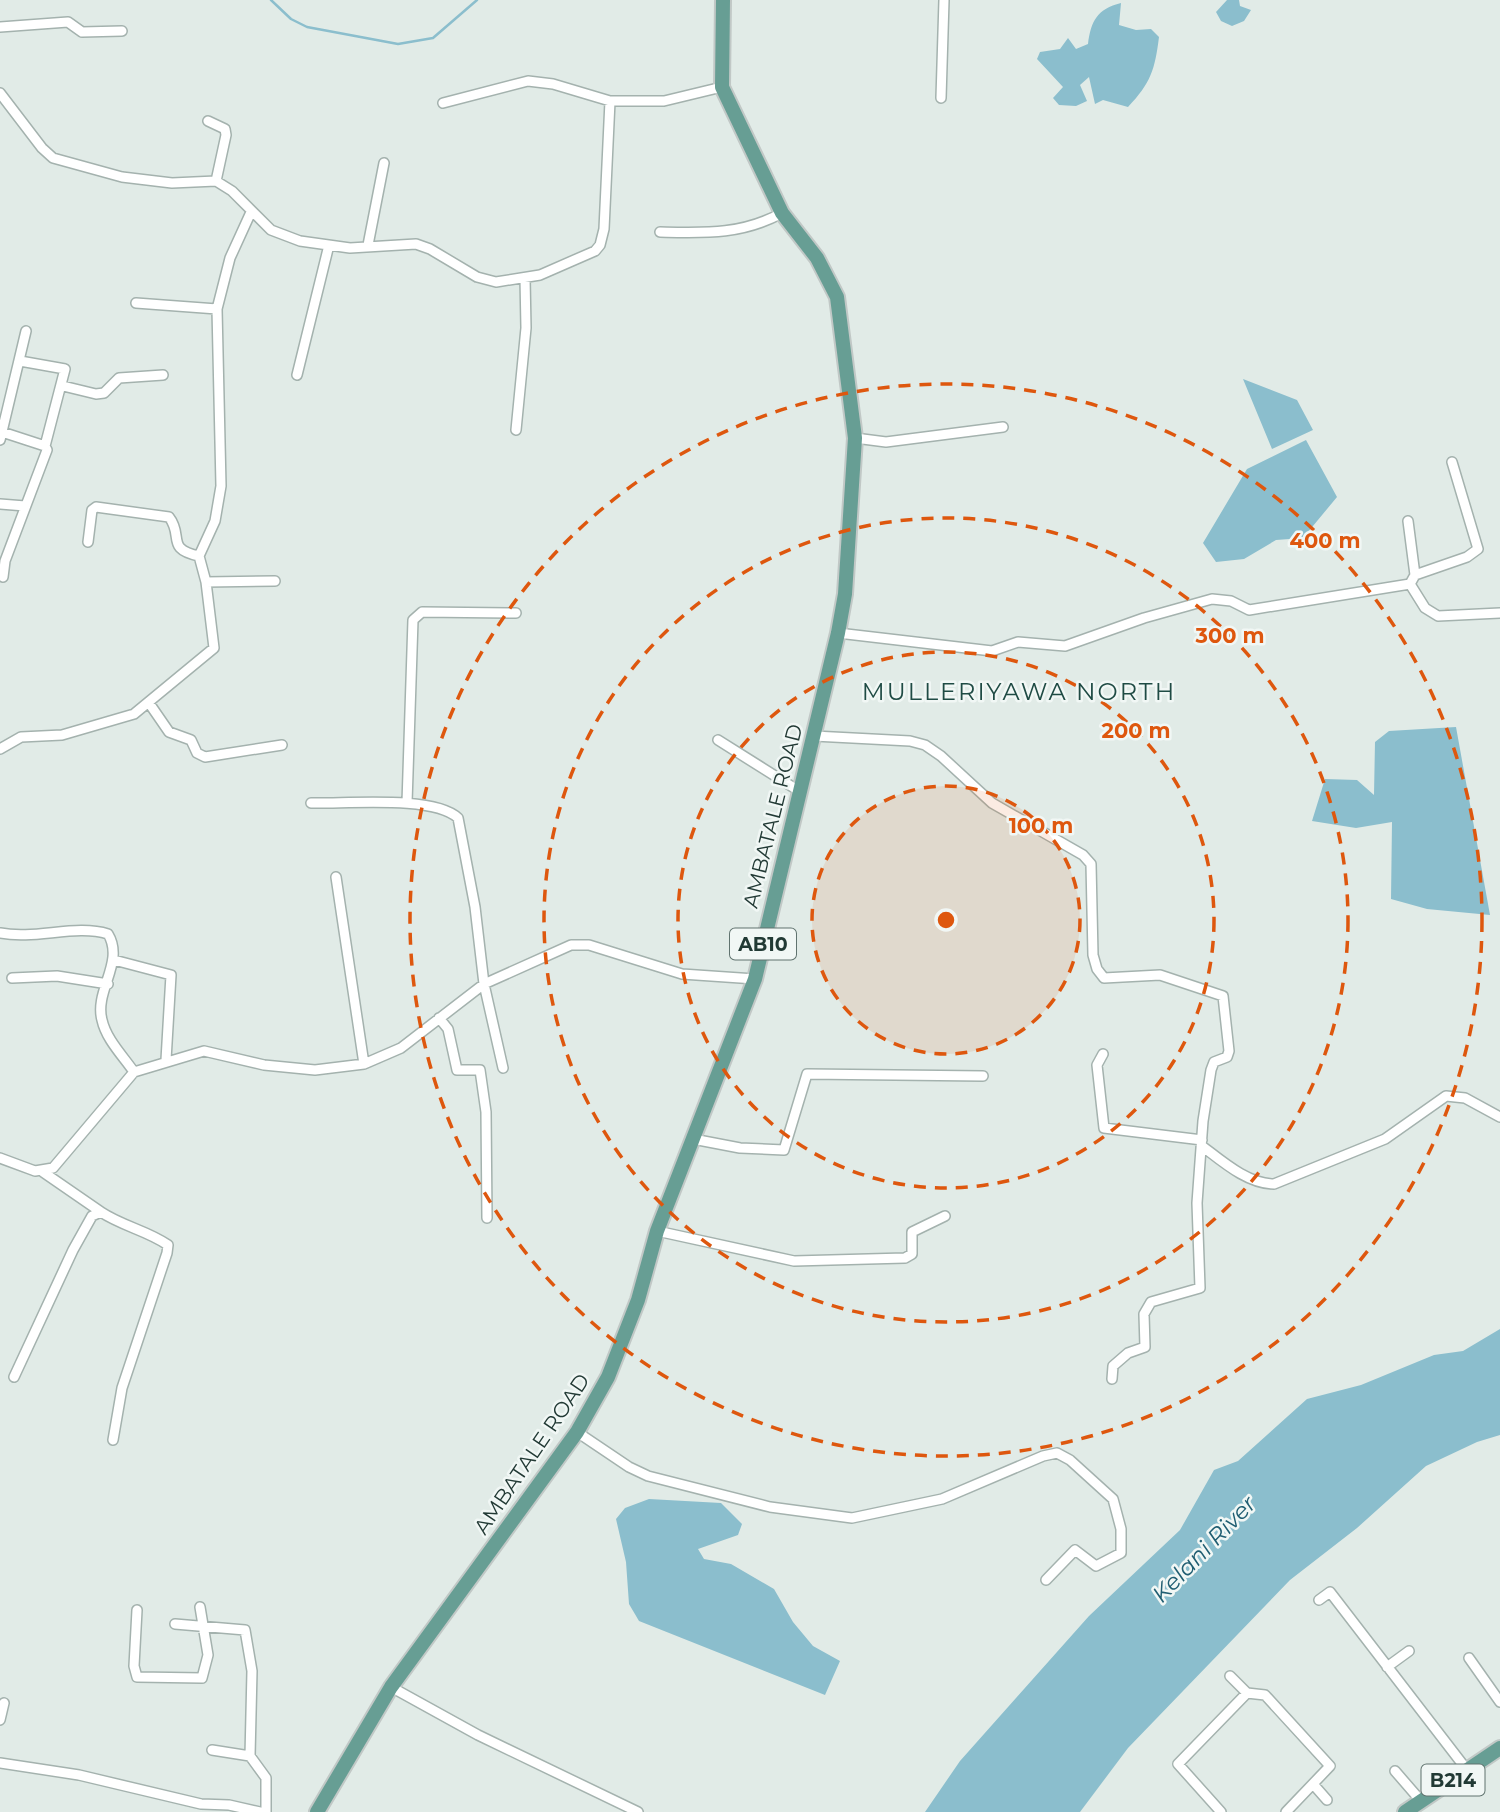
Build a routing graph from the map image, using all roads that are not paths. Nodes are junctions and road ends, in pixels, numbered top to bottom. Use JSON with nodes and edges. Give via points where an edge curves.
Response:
{"nodes":[{"id":1,"x":723,"y":0,"type":"edge"},
{"id":2,"x":944,"y":0,"type":"edge"},
{"id":3,"x":0,"y":27,"type":"edge"},
{"id":4,"x":122,"y":32,"type":"dead end"},
{"id":5,"x":722,"y":87,"type":"junction"},
{"id":6,"x":0,"y":93,"type":"edge"},
{"id":7,"x":941,"y":98,"type":"dead end"},
{"id":8,"x":610,"y":101,"type":"junction"},
{"id":9,"x":443,"y":103,"type":"dead end"},
{"id":10,"x":3,"y":105,"type":"edge"},
{"id":11,"x":208,"y":121,"type":"dead end"},
{"id":12,"x":383,"y":163,"type":"dead end"},
{"id":13,"x":216,"y":181,"type":"junction"},
{"id":14,"x":251,"y":212,"type":"junction"},
{"id":15,"x":782,"y":212,"type":"junction"},
{"id":16,"x":660,"y":232,"type":"dead end"},
{"id":17,"x":329,"y":245,"type":"junction"},
{"id":18,"x":368,"y":245,"type":"junction"},
{"id":19,"x":525,"y":278,"type":"junction"},
{"id":20,"x":136,"y":303,"type":"dead end"},
{"id":21,"x":217,"y":309,"type":"junction"},
{"id":22,"x":26,"y":331,"type":"dead end"},
{"id":23,"x":20,"y":361,"type":"junction"},
{"id":24,"x":163,"y":375,"type":"dead end"},
{"id":25,"x":298,"y":375,"type":"dead end"},
{"id":26,"x":63,"y":386,"type":"junction"},
{"id":27,"x":1003,"y":427,"type":"dead end"},
{"id":28,"x":516,"y":430,"type":"dead end"},
{"id":29,"x":1,"y":436,"type":"edge"},
{"id":30,"x":855,"y":438,"type":"junction"},
{"id":31,"x":45,"y":446,"type":"junction"},
{"id":32,"x":1452,"y":463,"type":"dead end"},
{"id":33,"x":0,"y":504,"type":"edge"},
{"id":34,"x":26,"y":506,"type":"junction"},
{"id":35,"x":1408,"y":521,"type":"dead end"},
{"id":36,"x":88,"y":542,"type":"dead end"},
{"id":37,"x":200,"y":556,"type":"junction"},
{"id":38,"x":1415,"y":575,"type":"junction"},
{"id":39,"x":3,"y":577,"type":"dead end"},
{"id":40,"x":275,"y":581,"type":"dead end"},
{"id":41,"x":206,"y":582,"type":"junction"},
{"id":42,"x":1410,"y":584,"type":"junction"},
{"id":43,"x":516,"y":613,"type":"dead end"},
{"id":44,"x":1500,"y":613,"type":"edge"},
{"id":45,"x":838,"y":634,"type":"junction"},
{"id":46,"x":149,"y":703,"type":"junction"},
{"id":47,"x":814,"y":736,"type":"junction"},
{"id":48,"x":718,"y":740,"type":"dead end"},
{"id":49,"x":282,"y":745,"type":"dead end"},
{"id":50,"x":0,"y":749,"type":"edge"},
{"id":51,"x":799,"y":791,"type":"junction"},
{"id":52,"x":311,"y":803,"type":"dead end"},
{"id":53,"x":407,"y":803,"type":"junction"},
{"id":54,"x":336,"y":877,"type":"dead end"},
{"id":55,"x":0,"y":933,"type":"edge"},
{"id":56,"x":114,"y":960,"type":"junction"},
{"id":57,"x":12,"y":978,"type":"dead end"},
{"id":58,"x":755,"y":979,"type":"junction"},
{"id":59,"x":107,"y":984,"type":"junction"},
{"id":60,"x":484,"y":984,"type":"junction"},
{"id":61,"x":439,"y":1018,"type":"junction"},
{"id":62,"x":1103,"y":1054,"type":"dead end"},
{"id":63,"x":166,"y":1060,"type":"junction"},
{"id":64,"x":364,"y":1064,"type":"junction"},
{"id":65,"x":503,"y":1068,"type":"dead end"},
{"id":66,"x":134,"y":1072,"type":"junction"},
{"id":67,"x":983,"y":1076,"type":"dead end"},
{"id":68,"x":1500,"y":1117,"type":"edge"},
{"id":69,"x":693,"y":1139,"type":"junction"},
{"id":70,"x":1202,"y":1143,"type":"junction"},
{"id":71,"x":0,"y":1158,"type":"edge"},
{"id":72,"x":43,"y":1172,"type":"junction"},
{"id":73,"x":101,"y":1212,"type":"junction"},
{"id":74,"x":946,"y":1216,"type":"dead end"},
{"id":75,"x":487,"y":1218,"type":"dead end"},
{"id":76,"x":657,"y":1231,"type":"junction"},
{"id":77,"x":14,"y":1377,"type":"dead end"},
{"id":78,"x":1112,"y":1379,"type":"dead end"},
{"id":79,"x":577,"y":1432,"type":"junction"},
{"id":80,"x":113,"y":1440,"type":"dead end"},
{"id":81,"x":1046,"y":1580,"type":"dead end"},
{"id":82,"x":1319,"y":1601,"type":"dead end"},
{"id":83,"x":200,"y":1606,"type":"dead end"},
{"id":84,"x":137,"y":1610,"type":"dead end"},
{"id":85,"x":175,"y":1624,"type":"dead end"},
{"id":86,"x":201,"y":1625,"type":"junction"},
{"id":87,"x":1409,"y":1651,"type":"dead end"},
{"id":88,"x":1468,"y":1658,"type":"dead end"},
{"id":89,"x":1387,"y":1667,"type":"junction"},
{"id":90,"x":1230,"y":1676,"type":"dead end"},
{"id":91,"x":391,"y":1687,"type":"junction"},
{"id":92,"x":1247,"y":1693,"type":"junction"},
{"id":93,"x":1500,"y":1702,"type":"edge"},
{"id":94,"x":4,"y":1703,"type":"dead end"},
{"id":95,"x":0,"y":1720,"type":"edge"},
{"id":96,"x":1500,"y":1748,"type":"edge"},
{"id":97,"x":212,"y":1750,"type":"dead end"},
{"id":98,"x":250,"y":1756,"type":"junction"},
{"id":99,"x":0,"y":1763,"type":"edge"},
{"id":100,"x":1466,"y":1770,"type":"junction"},
{"id":101,"x":1395,"y":1771,"type":"dead end"},
{"id":102,"x":1313,"y":1784,"type":"junction"},
{"id":103,"x":1328,"y":1800,"type":"dead end"},
{"id":104,"x":1421,"y":1801,"type":"junction"},
{"id":105,"x":199,"y":1808,"type":"edge"},
{"id":106,"x":260,"y":1812,"type":"edge"},
{"id":107,"x":266,"y":1812,"type":"edge"},
{"id":108,"x":317,"y":1812,"type":"edge"},
{"id":109,"x":638,"y":1812,"type":"edge"},
{"id":110,"x":1222,"y":1812,"type":"edge"},
{"id":111,"x":1286,"y":1812,"type":"edge"},
{"id":112,"x":1405,"y":1812,"type":"edge"}],
"edges":[{"from":1,"to":5,"type":"main road","name":"AMBATALE ROAD","number":"AB10"},
{"from":2,"to":7,"type":"street"},
{"from":3,"to":4,"type":"street","via":[[68,22],[82,32]]},
{"from":5,"to":8,"type":"street","via":[[664,101]]},
{"from":5,"to":15,"type":"main road","name":"AMBATALE ROAD","number":"AB10"},
{"from":6,"to":10,"type":"street"},
{"from":8,"to":9,"type":"street","via":[[528,81]]},
{"from":8,"to":19,"type":"street","via":[[600,245]]},
{"from":10,"to":13,"type":"street","via":[[54,158],[122,177],[172,183]]},
{"from":11,"to":13,"type":"street","via":[[225,129],[226,135]]},
{"from":12,"to":18,"type":"street"},
{"from":13,"to":14,"type":"street"},
{"from":14,"to":17,"type":"street","via":[[271,230]]},
{"from":14,"to":21,"type":"street","via":[[230,258]]},
{"from":15,"to":16,"type":"street","via":[[759,225],[720,234]]},
{"from":15,"to":30,"type":"main road","name":"AMBATALE ROAD","number":"AB10","via":[[817,258],[837,297]]},
{"from":17,"to":18,"type":"street"},
{"from":17,"to":25,"type":"street"},
{"from":18,"to":19,"type":"street","via":[[416,244],[477,277],[496,282]]},
{"from":19,"to":28,"type":"street","via":[[526,328]]},
{"from":20,"to":21,"type":"street"},
{"from":21,"to":37,"type":"street","via":[[221,486],[215,521]]},
{"from":22,"to":23,"type":"street"},
{"from":23,"to":26,"type":"street","via":[[65,369]]},
{"from":23,"to":29,"type":"street"},
{"from":24,"to":26,"type":"street","via":[[119,378],[104,393],[96,394]]},
{"from":26,"to":31,"type":"street"},
{"from":27,"to":30,"type":"street","via":[[906,441]]},
{"from":29,"to":31,"type":"street"},
{"from":30,"to":45,"type":"main road","name":"AMBATALE ROAD","number":"AB10"},
{"from":31,"to":34,"type":"street"},
{"from":32,"to":38,"type":"street","via":[[1478,549]]},
{"from":33,"to":34,"type":"street"},
{"from":34,"to":39,"type":"street"},
{"from":35,"to":38,"type":"street"},
{"from":36,"to":37,"type":"street","via":[[96,507],[169,517],[178,547]]},
{"from":37,"to":41,"type":"street"},
{"from":38,"to":42,"type":"street"},
{"from":40,"to":41,"type":"street"},
{"from":41,"to":46,"type":"street","via":[[214,648]]},
{"from":42,"to":44,"type":"street","via":[[1425,608],[1438,617]]},
{"from":42,"to":45,"type":"street","via":[[1250,610],[1212,599],[1065,646],[1018,642],[992,651]]},
{"from":43,"to":53,"type":"street","via":[[422,612],[413,620]]},
{"from":45,"to":47,"type":"main road","name":"AMBATALE ROAD","number":"AB10"},
{"from":46,"to":49,"type":"street","via":[[169,732],[191,740],[197,753],[205,757]]},
{"from":46,"to":50,"type":"street","via":[[134,714],[93,727],[62,735],[21,737]]},
{"from":47,"to":51,"type":"main road","name":"AMBATALE ROAD","number":"AB10"},
{"from":47,"to":70,"type":"street","via":[[925,745],[992,803],[1091,864],[1093,955],[1104,978],[1147,973],[1223,996],[1229,1051],[1227,1057],[1214,1062]]},
{"from":48,"to":51,"type":"street"},
{"from":51,"to":58,"type":"main road","name":"AMBATALE ROAD","number":"AB10"},
{"from":52,"to":53,"type":"street"},
{"from":53,"to":60,"type":"street","via":[[451,811],[462,827]]},
{"from":54,"to":64,"type":"street"},
{"from":55,"to":56,"type":"street","via":[[22,937],[103,932],[111,937]]},
{"from":56,"to":59,"type":"street"},
{"from":56,"to":63,"type":"street","via":[[171,975]]},
{"from":57,"to":59,"type":"street","via":[[57,976]]},
{"from":58,"to":60,"type":"street","via":[[682,974],[580,944]]},
{"from":58,"to":69,"type":"main road","name":"AMBATALE ROAD","number":"AB10"},
{"from":59,"to":66,"type":"street","via":[[102,1021]]},
{"from":60,"to":61,"type":"street"},
{"from":60,"to":65,"type":"street"},
{"from":61,"to":64,"type":"street","via":[[394,1052]]},
{"from":61,"to":75,"type":"street","via":[[448,1029],[457,1070],[480,1070],[486,1112]]},
{"from":62,"to":70,"type":"street","via":[[1097,1065],[1104,1128]]},
{"from":63,"to":64,"type":"street","via":[[204,1051],[264,1065],[315,1070]]},
{"from":63,"to":66,"type":"street"},
{"from":66,"to":72,"type":"street","via":[[62,1159]]},
{"from":67,"to":69,"type":"street","via":[[807,1074],[783,1150]]},
{"from":68,"to":70,"type":"street","via":[[1465,1098],[1446,1096],[1385,1139],[1274,1184],[1249,1178]]},
{"from":69,"to":76,"type":"main road","name":"AMBATALE ROAD","number":"AB10"},
{"from":70,"to":78,"type":"street","via":[[1197,1214],[1200,1288],[1151,1303],[1144,1314],[1145,1347],[1128,1353],[1113,1367]]},
{"from":71,"to":72,"type":"street"},
{"from":72,"to":73,"type":"street"},
{"from":73,"to":77,"type":"street","via":[[92,1216],[77,1242]]},
{"from":73,"to":80,"type":"street","via":[[168,1245],[122,1388]]},
{"from":74,"to":76,"type":"street","via":[[915,1228],[912,1254],[905,1258],[844,1262],[769,1257]]},
{"from":76,"to":79,"type":"main road","name":"AMBATALE ROAD","number":"AB10","via":[[620,1351]]},
{"from":79,"to":81,"type":"street","via":[[648,1476],[770,1507],[852,1518],[942,1499],[1057,1453],[1113,1499],[1121,1529],[1121,1553],[1096,1566],[1075,1550]]},
{"from":79,"to":91,"type":"main road","name":"AMBATALE ROAD","number":"AB10"},
{"from":82,"to":89,"type":"street","via":[[1330,1592]]},
{"from":83,"to":86,"type":"street"},
{"from":84,"to":86,"type":"street","via":[[137,1677],[202,1678],[208,1655]]},
{"from":85,"to":86,"type":"street"},
{"from":86,"to":98,"type":"street","via":[[245,1630],[252,1671]]},
{"from":87,"to":89,"type":"street"},
{"from":88,"to":93,"type":"street"},
{"from":89,"to":100,"type":"street"},
{"from":90,"to":92,"type":"street"},
{"from":91,"to":108,"type":"main road","name":"AMBATALE ROAD","number":"AB10"},
{"from":91,"to":109,"type":"street","via":[[478,1735]]},
{"from":92,"to":102,"type":"street","via":[[1265,1695],[1330,1766]]},
{"from":92,"to":110,"type":"street","via":[[1178,1764]]},
{"from":94,"to":95,"type":"street"},
{"from":96,"to":100,"type":"main road","number":"B214"},
{"from":97,"to":98,"type":"street"},
{"from":98,"to":107,"type":"street","via":[[266,1778]]},
{"from":99,"to":105,"type":"street","via":[[79,1774]]},
{"from":100,"to":104,"type":"main road","number":"B214"},
{"from":101,"to":104,"type":"street"},
{"from":102,"to":103,"type":"street"},
{"from":102,"to":111,"type":"street"},
{"from":104,"to":112,"type":"main road","number":"B214"},
{"from":105,"to":106,"type":"street","via":[[229,1805]]}]}
